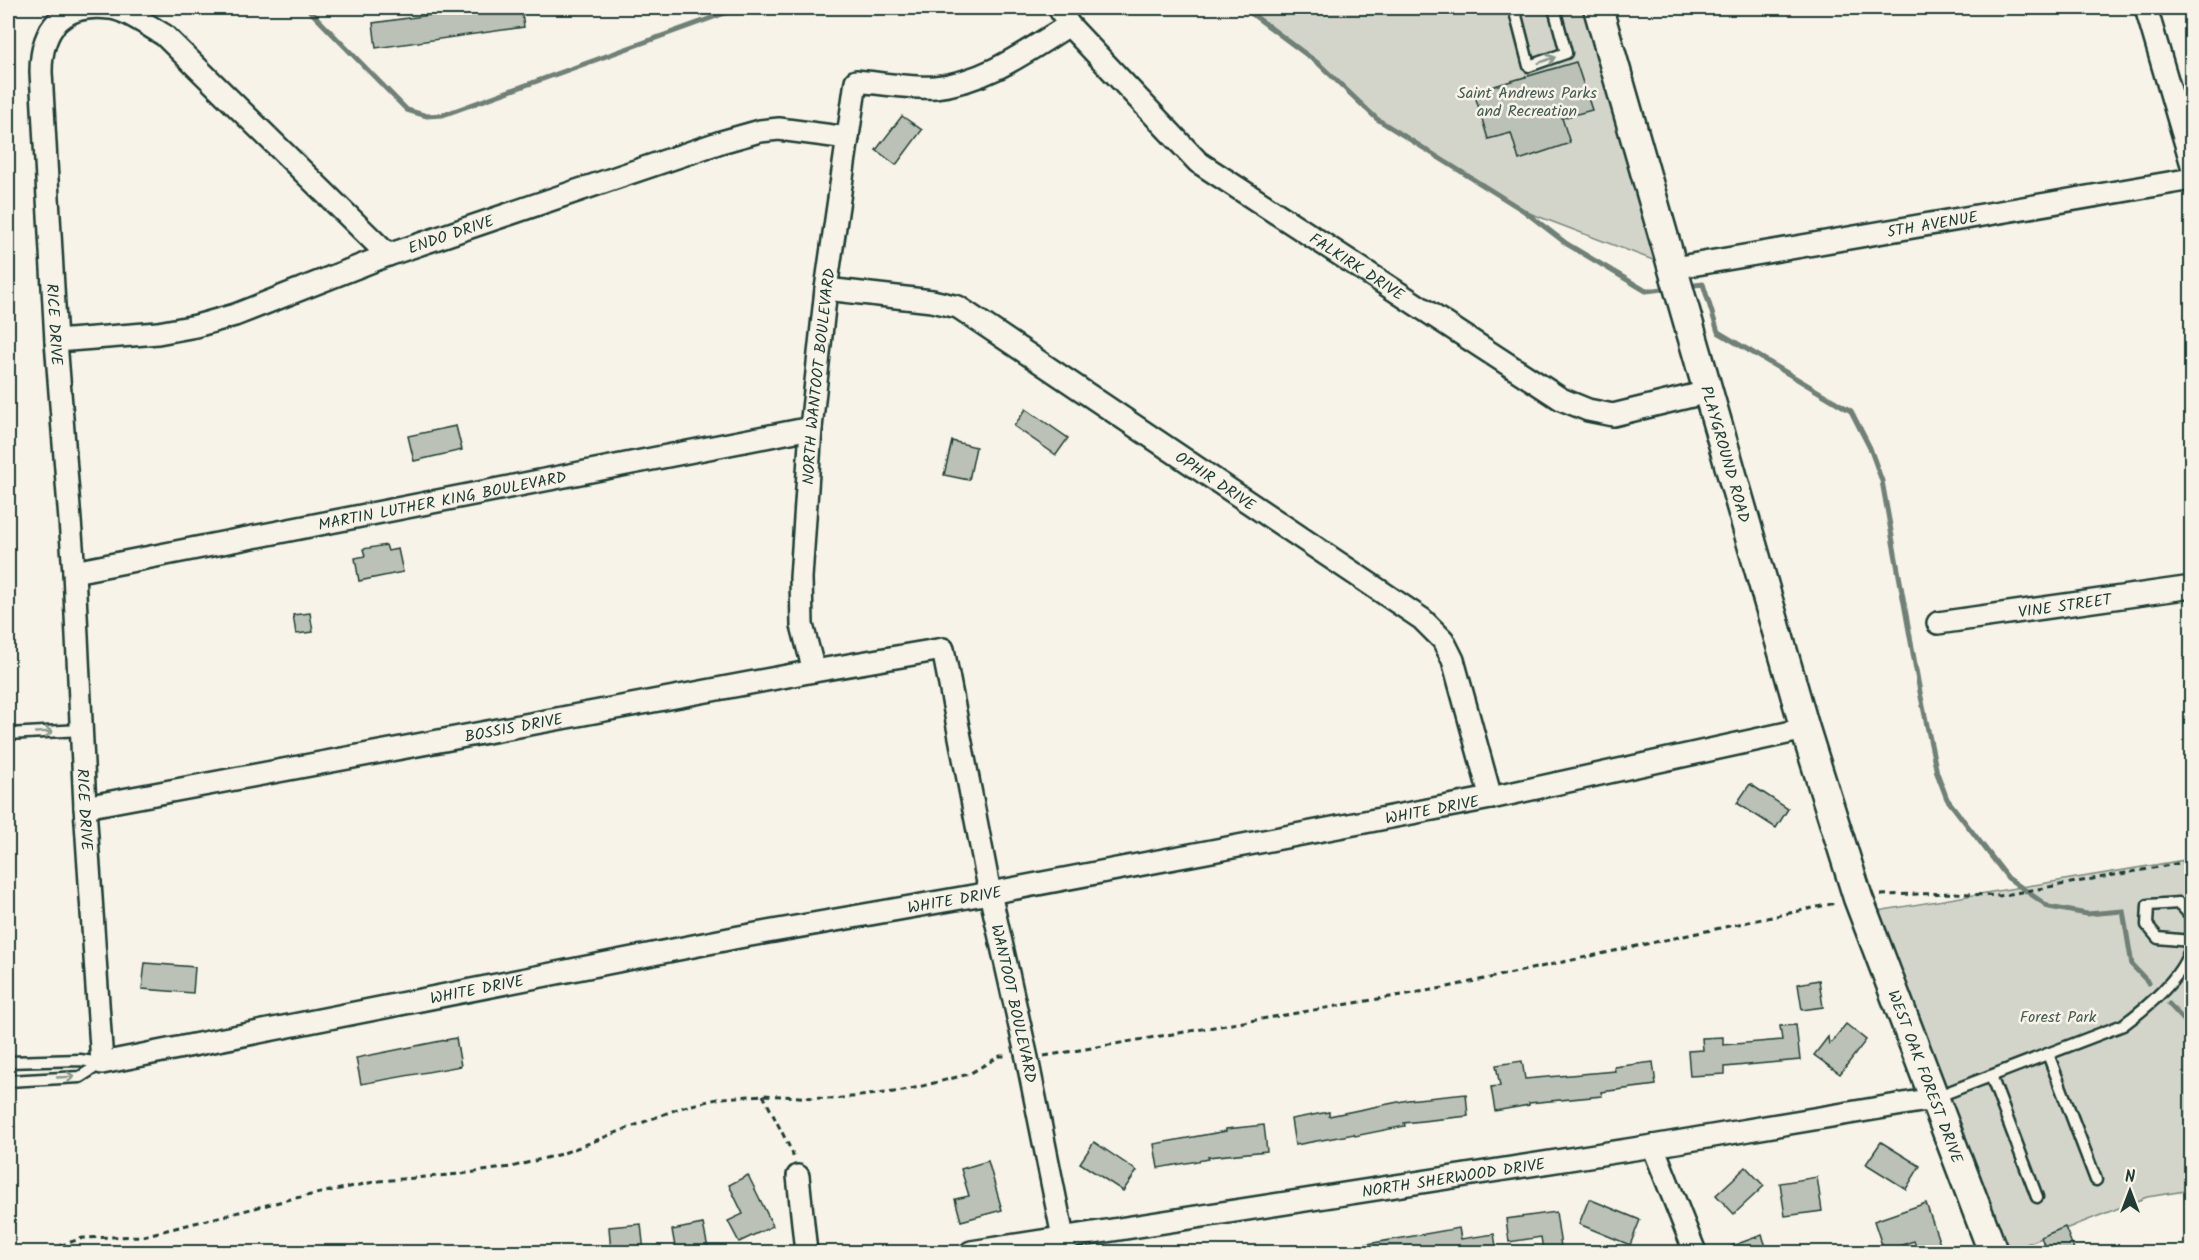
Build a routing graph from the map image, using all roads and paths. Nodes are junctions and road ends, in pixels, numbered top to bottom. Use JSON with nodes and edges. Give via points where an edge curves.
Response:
{"nodes":[{"id":1,"x":1514,"y":8,"type":"edge"},
{"id":2,"x":1554,"y":8,"type":"edge"},
{"id":3,"x":1598,"y":8,"type":"edge"},
{"id":4,"x":2146,"y":8,"type":"edge"},
{"id":5,"x":68,"y":10,"type":"edge"},
{"id":6,"x":1064,"y":16,"type":"edge"},
{"id":7,"x":848,"y":138,"type":"junction"},
{"id":8,"x":2192,"y":165,"type":"edge"},
{"id":9,"x":2192,"y":179,"type":"edge"},
{"id":10,"x":388,"y":255,"type":"junction"},
{"id":11,"x":1674,"y":268,"type":"junction"},
{"id":12,"x":826,"y":290,"type":"junction"},
{"id":13,"x":56,"y":341,"type":"junction"},
{"id":14,"x":1708,"y":392,"type":"junction"},
{"id":15,"x":811,"y":428,"type":"junction"},
{"id":16,"x":74,"y":572,"type":"junction"},
{"id":17,"x":2192,"y":587,"type":"edge"},
{"id":18,"x":1938,"y":623,"type":"dead end"},
{"id":19,"x":942,"y":649,"type":"joint"},
{"id":20,"x":814,"y":671,"type":"junction"},
{"id":21,"x":1805,"y":729,"type":"junction"},
{"id":22,"x":81,"y":730,"type":"junction"},
{"id":23,"x":8,"y":734,"type":"edge"},
{"id":24,"x":1491,"y":798,"type":"junction"},
{"id":25,"x":85,"y":807,"type":"junction"},
{"id":26,"x":2192,"y":861,"type":"edge"},
{"id":27,"x":990,"y":893,"type":"junction"},
{"id":28,"x":2012,"y":894,"type":"dead end"},
{"id":29,"x":1858,"y":898,"type":"joint"},
{"id":30,"x":2190,"y":941,"type":"edge"},
{"id":31,"x":2048,"y":1054,"type":"junction"},
{"id":32,"x":8,"y":1062,"type":"edge"},
{"id":33,"x":102,"y":1064,"type":"junction"},
{"id":34,"x":1991,"y":1076,"type":"junction"},
{"id":35,"x":8,"y":1081,"type":"edge"},
{"id":36,"x":763,"y":1095,"type":"dead end"},
{"id":37,"x":1933,"y":1098,"type":"junction"},
{"id":38,"x":1653,"y":1146,"type":"junction"},
{"id":39,"x":798,"y":1176,"type":"joint"},
{"id":40,"x":2096,"y":1180,"type":"dead end"},
{"id":41,"x":2037,"y":1197,"type":"dead end"},
{"id":42,"x":1065,"y":1245,"type":"edge"},
{"id":43,"x":806,"y":1252,"type":"edge"},
{"id":44,"x":971,"y":1252,"type":"edge"},
{"id":45,"x":1695,"y":1252,"type":"edge"},
{"id":46,"x":1993,"y":1252,"type":"edge"}],
"edges":[{"from":1,"to":2,"type":"lane","one_way":true,"via":[[1529,66],[1566,52]]},
{"from":3,"to":11,"type":"main road","name":"PLAYGROUND ROAD"},
{"from":4,"to":8,"type":"street"},
{"from":5,"to":10,"type":"street","name":"RICE DRIVE","via":[[111,8],[164,35]]},
{"from":5,"to":13,"type":"street","name":"RICE DRIVE","via":[[48,32],[41,54]]},
{"from":6,"to":7,"type":"street","name":"NORTH WANTOOT BOULEVARD","via":[[1014,60],[976,79],[934,87],[856,81]]},
{"from":6,"to":14,"type":"street","name":"FALKIRK DRIVE","via":[[1198,162],[1561,399],[1613,415]]},
{"from":7,"to":10,"type":"street","name":"ENDO DRIVE","via":[[779,129],[760,131]]},
{"from":7,"to":12,"type":"street","name":"NORTH WANTOOT BOULEVARD"},
{"from":9,"to":11,"type":"street","name":"5TH AVENUE"},
{"from":10,"to":13,"type":"street","name":"ENDO DRIVE","via":[[235,315],[196,326]]},
{"from":11,"to":14,"type":"main road","name":"PLAYGROUND ROAD"},
{"from":12,"to":15,"type":"street","name":"NORTH WANTOOT BOULEVARD"},
{"from":12,"to":24,"type":"street","name":"OPHIR DRIVE","via":[[958,307],[1422,618],[1443,640],[1453,660]]},
{"from":13,"to":16,"type":"street","name":"RICE DRIVE"},
{"from":14,"to":21,"type":"main road","name":"PLAYGROUND ROAD"},
{"from":15,"to":16,"type":"street","name":"MARTIN LUTHER KING BOULEVARD"},
{"from":15,"to":20,"type":"street","name":"NORTH WANTOOT BOULEVARD","via":[[801,578],[802,625]]},
{"from":16,"to":22,"type":"street","name":"RICE DRIVE"},
{"from":17,"to":18,"type":"street","name":"VINE STREET"},
{"from":19,"to":20,"type":"street","name":"BOSSIS DRIVE"},
{"from":19,"to":27,"type":"street","name":"WANTOOT BOULEVARD"},
{"from":20,"to":25,"type":"street","name":"BOSSIS DRIVE"},
{"from":21,"to":24,"type":"street","name":"WHITE DRIVE"},
{"from":21,"to":29,"type":"main road","name":"PLAYGROUND ROAD"},
{"from":23,"to":22,"type":"lane","one_way":true},
{"from":22,"to":25,"type":"street","name":"RICE DRIVE"},
{"from":24,"to":27,"type":"street","name":"WHITE DRIVE"},
{"from":25,"to":33,"type":"street","name":"RICE DRIVE"},
{"from":26,"to":28,"type":"path"},
{"from":27,"to":33,"type":"street","name":"WHITE DRIVE","via":[[739,937]]},
{"from":27,"to":42,"type":"street","name":"WANTOOT BOULEVARD"},
{"from":29,"to":37,"type":"main road","name":"WEST OAK FOREST DRIVE"},
{"from":30,"to":30,"type":"lane","via":[[2191,916],[2180,903],[2148,905],[2147,925],[2158,938]]},
{"from":30,"to":31,"type":"lane","via":[[2190,950],[2175,977],[2146,1007],[2123,1025]]},
{"from":31,"to":34,"type":"lane"},
{"from":31,"to":40,"type":"lane"},
{"from":32,"to":33,"type":"lane","via":[[80,1060]]},
{"from":35,"to":33,"type":"lane","one_way":true,"via":[[80,1077]]},
{"from":34,"to":37,"type":"lane"},
{"from":34,"to":41,"type":"lane"},
{"from":36,"to":39,"type":"path","via":[[792,1152]]},
{"from":37,"to":38,"type":"street","name":"NORTH SHERWOOD DRIVE"},
{"from":37,"to":46,"type":"main road","name":"WEST OAK FOREST DRIVE"},
{"from":38,"to":42,"type":"street","name":"NORTH SHERWOOD DRIVE"},
{"from":38,"to":45,"type":"street"},
{"from":39,"to":43,"type":"street"},
{"from":42,"to":44,"type":"street","name":"NORTH SHERWOOD DRIVE"}]}
